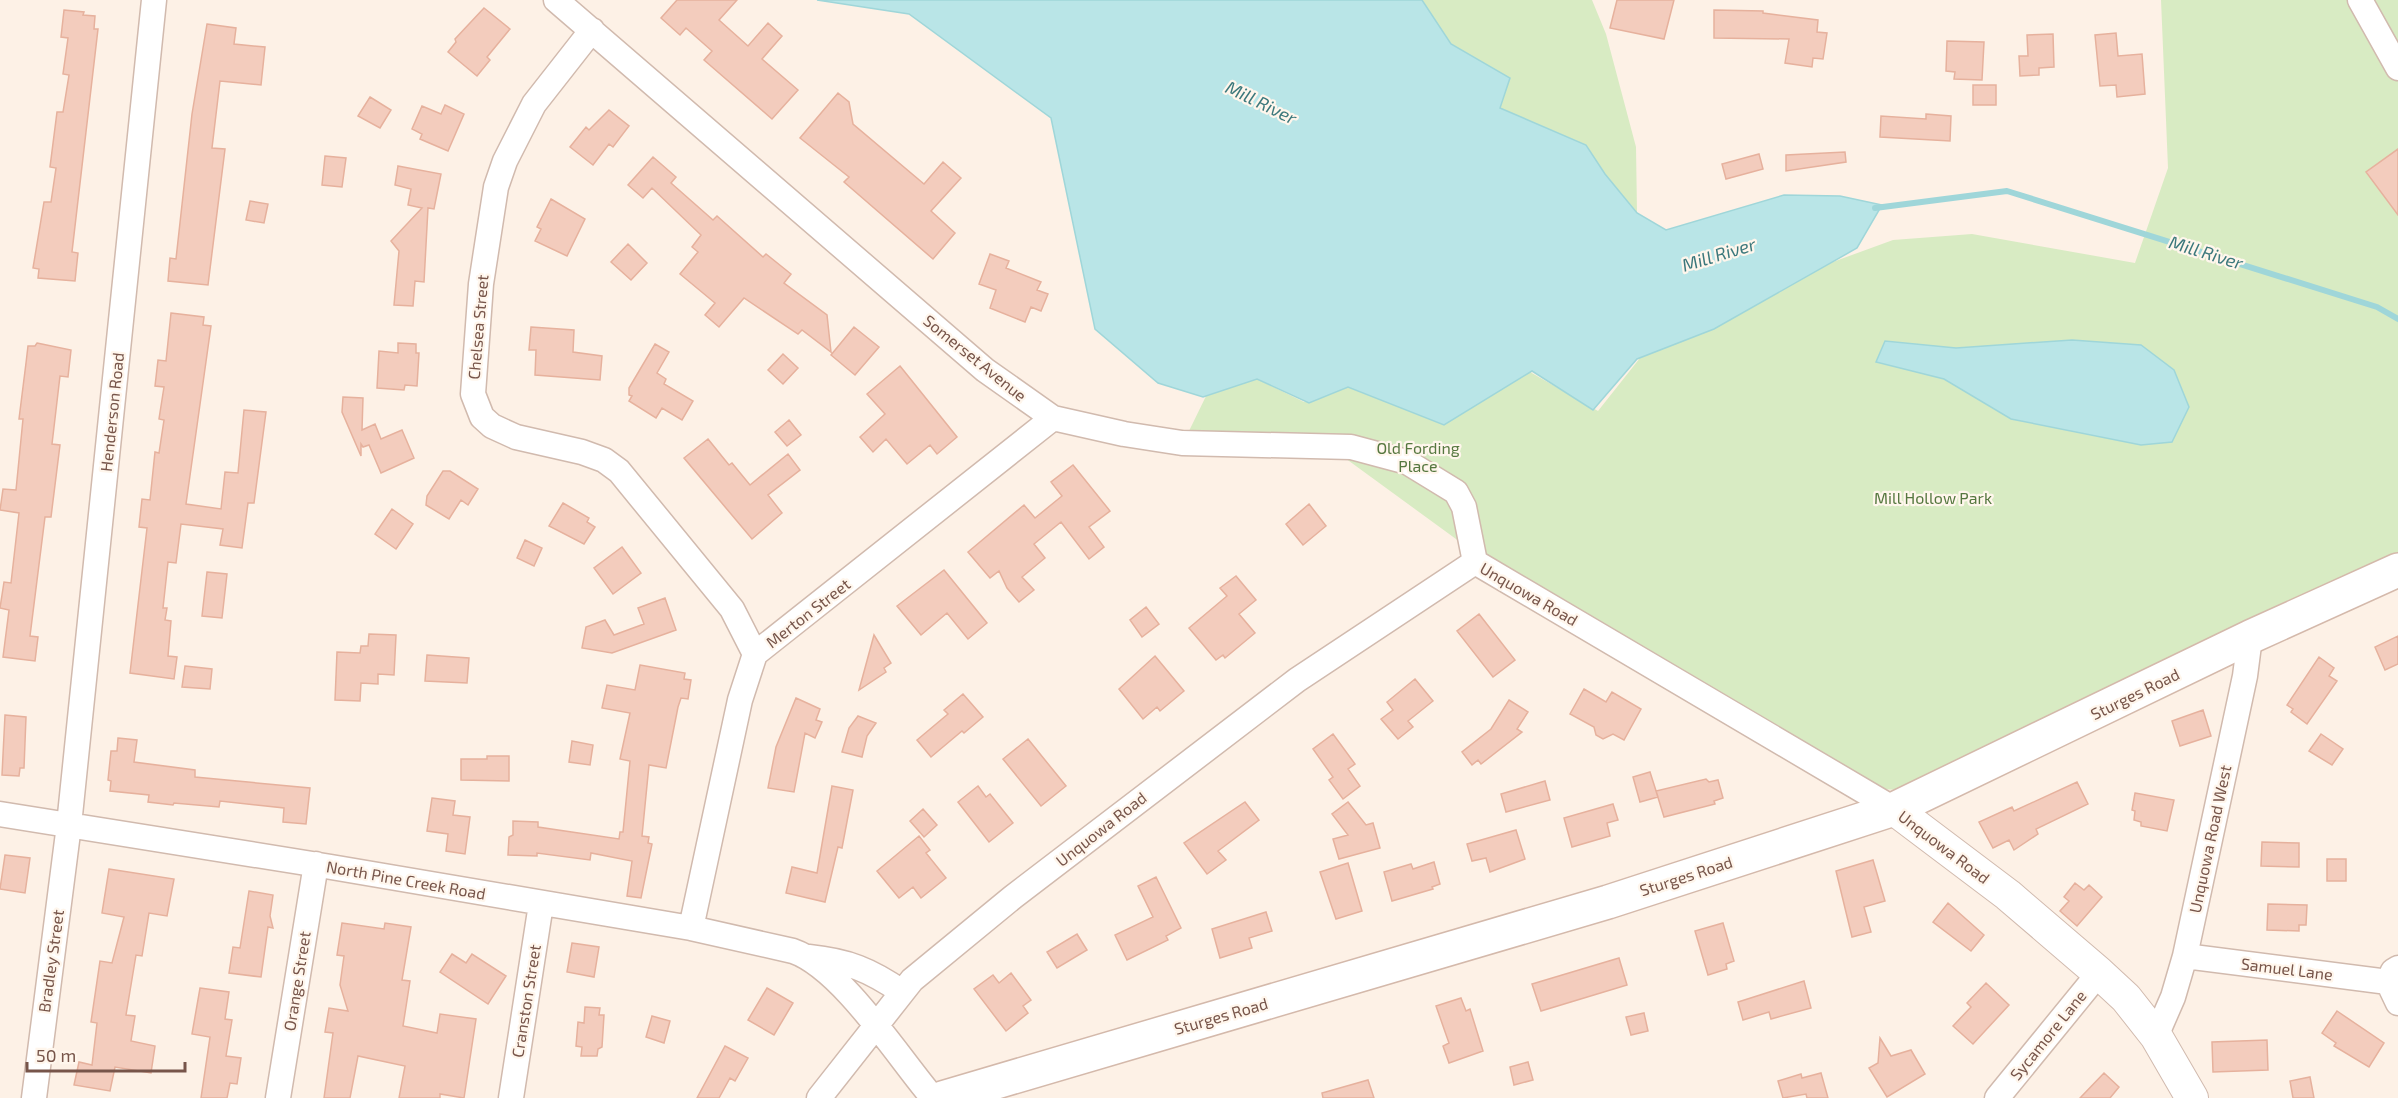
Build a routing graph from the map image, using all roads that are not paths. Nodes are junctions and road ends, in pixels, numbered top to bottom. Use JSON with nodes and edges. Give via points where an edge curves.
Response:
{"nodes":[{"id":1,"x":154,"y":0,"type":"edge"},
{"id":2,"x":556,"y":0,"type":"edge"},
{"id":3,"x":2360,"y":0,"type":"edge"},
{"id":4,"x":592,"y":30,"type":"junction"},
{"id":5,"x":2398,"y":68,"type":"edge"},
{"id":6,"x":1053,"y":418,"type":"junction"},
{"id":7,"x":1475,"y":562,"type":"junction"},
{"id":8,"x":2398,"y":570,"type":"edge"},
{"id":9,"x":2250,"y":637,"type":"junction"},
{"id":10,"x":755,"y":654,"type":"junction"},
{"id":11,"x":1894,"y":809,"type":"junction"},
{"id":12,"x":0,"y":814,"type":"edge"},
{"id":13,"x":69,"y":825,"type":"junction"},
{"id":14,"x":316,"y":864,"type":"junction"},
{"id":15,"x":541,"y":904,"type":"junction"},
{"id":16,"x":691,"y":928,"type":"junction"},
{"id":17,"x":2185,"y":956,"type":"junction"},
{"id":18,"x":809,"y":957,"type":"junction"},
{"id":19,"x":2099,"y":972,"type":"junction"},
{"id":20,"x":2395,"y":984,"type":"edge"},
{"id":21,"x":902,"y":992,"type":"junction"},
{"id":22,"x":875,"y":1026,"type":"junction"},
{"id":23,"x":2156,"y":1036,"type":"junction"},
{"id":24,"x":34,"y":1098,"type":"edge"},
{"id":25,"x":278,"y":1098,"type":"edge"},
{"id":26,"x":511,"y":1098,"type":"edge"},
{"id":27,"x":819,"y":1098,"type":"edge"},
{"id":28,"x":933,"y":1098,"type":"edge"},
{"id":29,"x":942,"y":1098,"type":"edge"},
{"id":30,"x":1997,"y":1098,"type":"edge"},
{"id":31,"x":2192,"y":1098,"type":"edge"}],
"edges":[{"from":1,"to":13,"type":"street","name":"Henderson Road"},
{"from":2,"to":4,"type":"street","name":"Somerset Avenue"},
{"from":3,"to":5,"type":"street"},
{"from":4,"to":6,"type":"street","name":"Somerset Avenue","via":[[985,370]]},
{"from":4,"to":10,"type":"street","name":"Chelsea Street","via":[[534,104],[496,187],[482,284],[473,394],[482,417],[492,426],[516,437],[582,452],[620,471],[732,609]]},
{"from":6,"to":7,"type":"street","name":"Somerset Avenue","via":[[1182,443],[1343,447],[1384,454],[1426,471],[1456,492],[1464,507]]},
{"from":6,"to":10,"type":"street","name":"Merton Street"},
{"from":7,"to":11,"type":"street","name":"Unquowa Road"},
{"from":7,"to":21,"type":"street","name":"Unquowa Road","via":[[1298,681],[1185,765],[1013,897]]},
{"from":8,"to":9,"type":"main road","name":"Sturges Road"},
{"from":9,"to":11,"type":"main road","name":"Sturges Road"},
{"from":9,"to":17,"type":"street","name":"Unquowa Road West","via":[[2246,676]]},
{"from":10,"to":16,"type":"street","name":"Merton Street","via":[[740,700]]},
{"from":11,"to":19,"type":"street","name":"Unquowa Road","via":[[2008,895]]},
{"from":11,"to":29,"type":"main road","name":"Sturges Road","via":[[1598,905]]},
{"from":12,"to":13,"type":"street","name":"North Pine Creek Road"},
{"from":13,"to":14,"type":"street","name":"North Pine Creek Road"},
{"from":13,"to":24,"type":"street","name":"Bradley Street"},
{"from":14,"to":15,"type":"street","name":"North Pine Creek Road"},
{"from":14,"to":25,"type":"street","name":"Orange Street"},
{"from":15,"to":16,"type":"street","name":"North Pine Creek Road"},
{"from":15,"to":26,"type":"street","name":"Cranston Street"},
{"from":16,"to":18,"type":"street","name":"North Pine Creek Road"},
{"from":17,"to":20,"type":"street","name":"Samuel Lane"},
{"from":17,"to":23,"type":"street","name":"Unquowa Road West"},
{"from":18,"to":21,"type":"street","name":"North Pine Creek Road","via":[[844,961]]},
{"from":18,"to":22,"type":"street","name":"North Pine Creek Road","via":[[840,983]]},
{"from":19,"to":23,"type":"street","name":"Unquowa Road"},
{"from":19,"to":30,"type":"street","name":"Sycamore Lane"},
{"from":21,"to":22,"type":"street","name":"Unquowa Road"},
{"from":22,"to":27,"type":"street","name":"Unquowa Road"},
{"from":22,"to":28,"type":"street","name":"North Pine Creek Road"},
{"from":23,"to":31,"type":"street","name":"Unquowa Road"}]}
